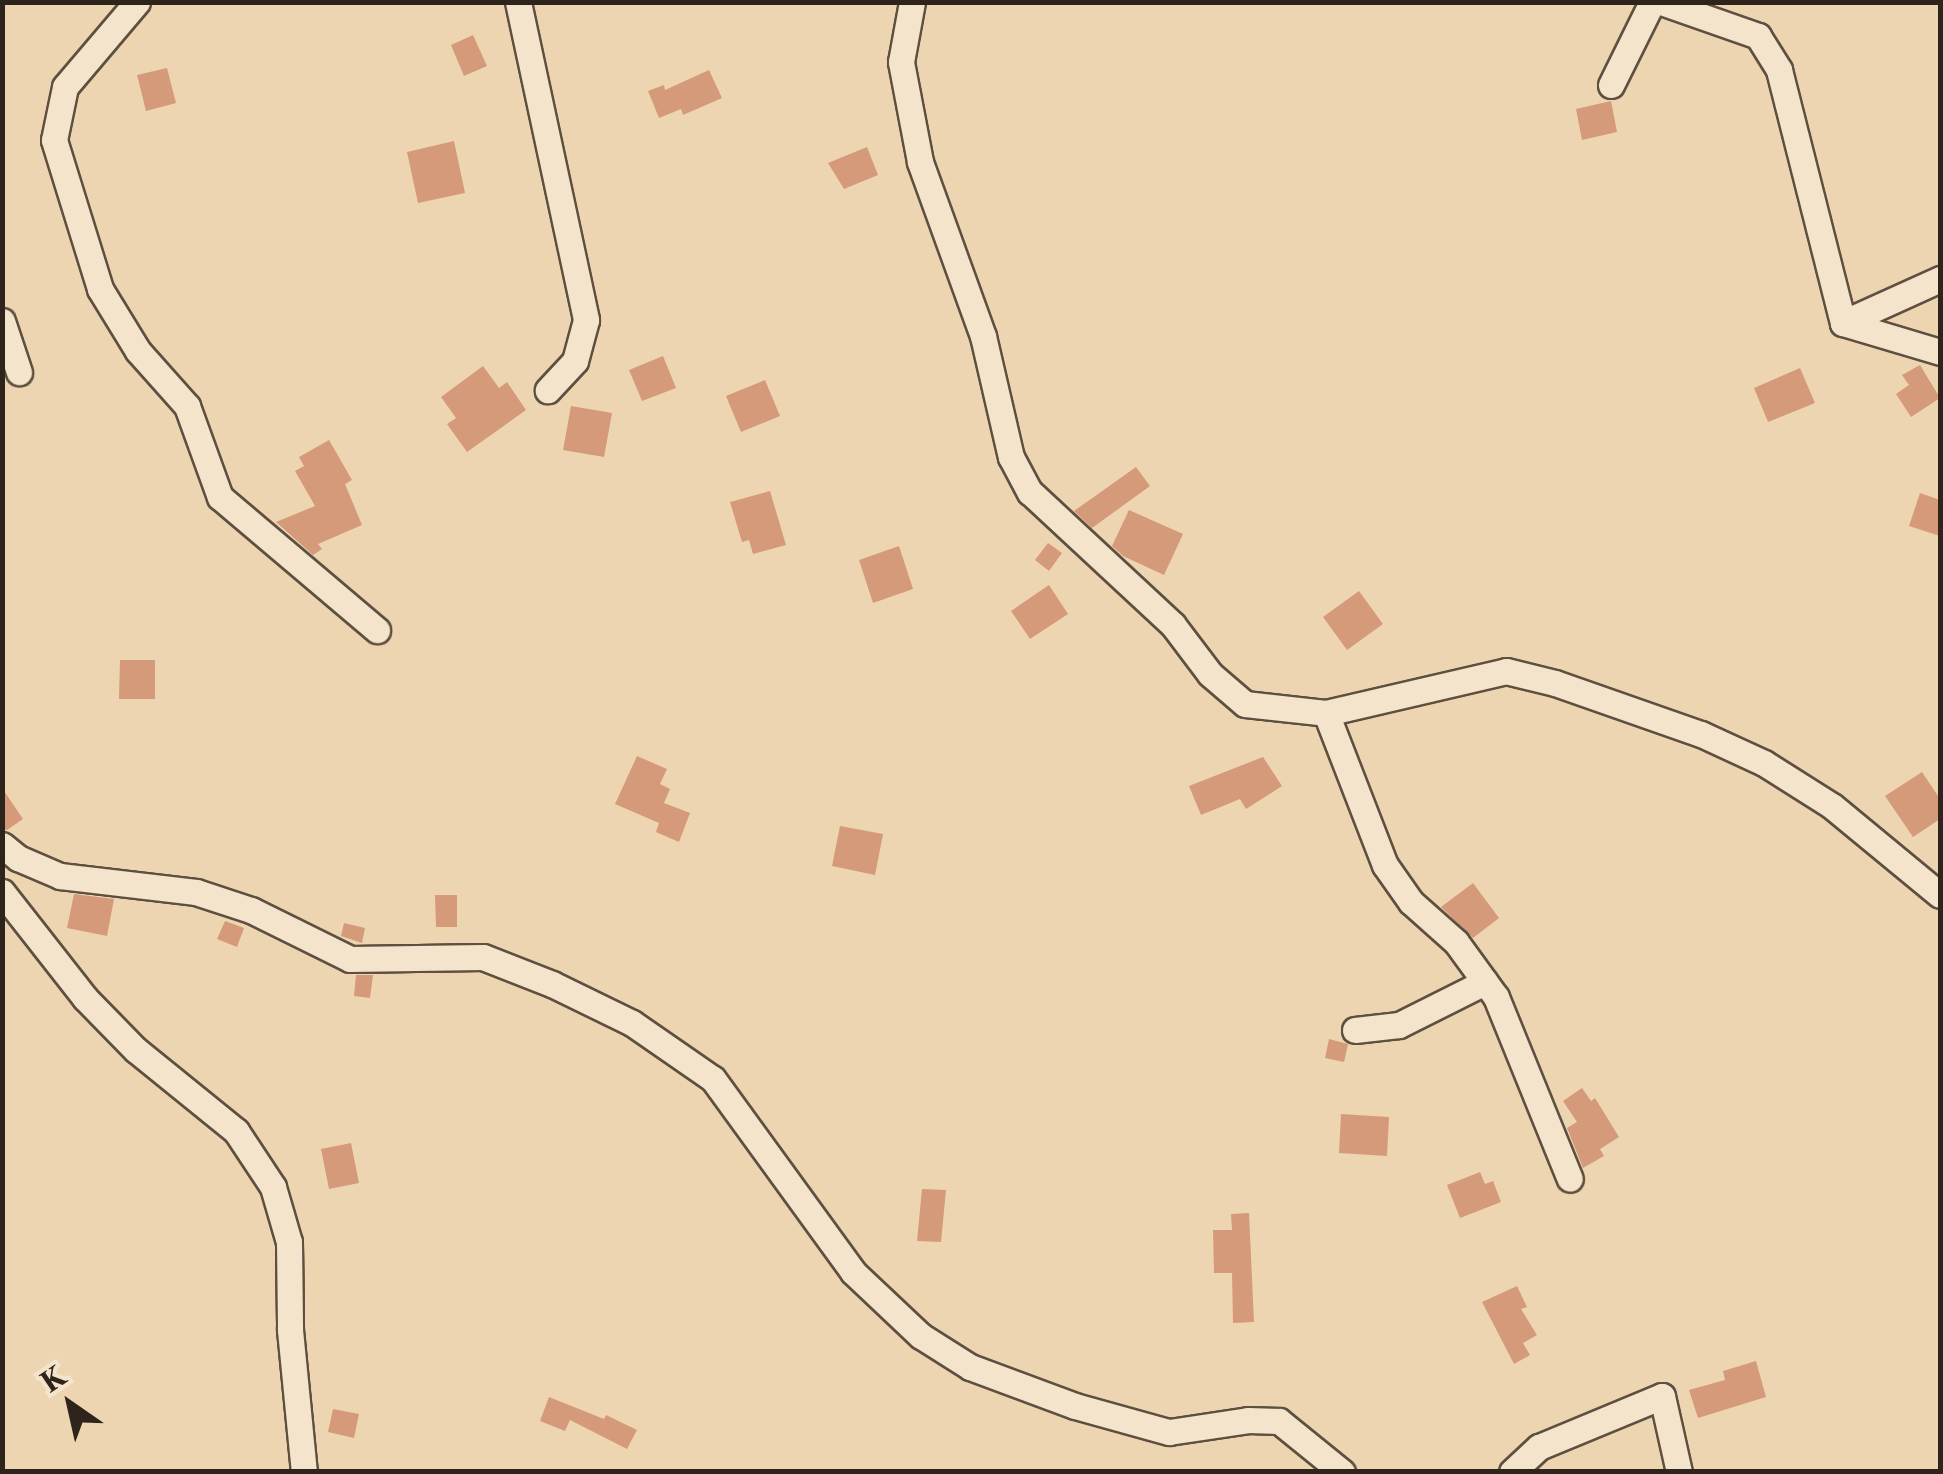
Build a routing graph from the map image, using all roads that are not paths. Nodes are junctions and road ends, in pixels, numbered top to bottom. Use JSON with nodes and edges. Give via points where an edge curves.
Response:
{"nodes":[{"id":1,"x":138,"y":2,"type":"edge"},
{"id":2,"x":518,"y":2,"type":"edge"},
{"id":3,"x":912,"y":2,"type":"edge"},
{"id":4,"x":1652,"y":2,"type":"edge"},
{"id":5,"x":1660,"y":2,"type":"edge"},
{"id":6,"x":1611,"y":85,"type":"dead end"},
{"id":7,"x":1940,"y":279,"type":"edge"},
{"id":8,"x":2,"y":321,"type":"edge"},
{"id":9,"x":1843,"y":324,"type":"junction"},
{"id":10,"x":1940,"y":352,"type":"edge"},
{"id":11,"x":18,"y":372,"type":"dead end"},
{"id":12,"x":548,"y":390,"type":"dead end"},
{"id":13,"x":376,"y":630,"type":"dead end"},
{"id":14,"x":1326,"y":713,"type":"junction"},
{"id":15,"x":2,"y":844,"type":"edge"},
{"id":16,"x":2,"y":892,"type":"edge"},
{"id":17,"x":1940,"y":896,"type":"edge"},
{"id":18,"x":1485,"y":982,"type":"junction"},
{"id":19,"x":1356,"y":1030,"type":"dead end"},
{"id":20,"x":1570,"y":1179,"type":"dead end"},
{"id":21,"x":304,"y":1472,"type":"edge"},
{"id":22,"x":1342,"y":1472,"type":"edge"},
{"id":23,"x":1512,"y":1472,"type":"edge"},
{"id":24,"x":1678,"y":1472,"type":"edge"}],
"edges":[{"from":1,"to":13,"type":"street","via":[[65,86],[54,140],[100,290],[138,352],[187,406],[220,498]]},
{"from":2,"to":12,"type":"street","via":[[586,320],[575,361]]},
{"from":3,"to":14,"type":"street","via":[[902,62],[920,162],[983,336],[1011,458],[1030,492],[1174,625],[1210,674],[1246,704]]},
{"from":4,"to":6,"type":"street"},
{"from":5,"to":9,"type":"street","via":[[1758,36],[1779,70]]},
{"from":7,"to":9,"type":"street"},
{"from":8,"to":11,"type":"street"},
{"from":9,"to":10,"type":"street"},
{"from":14,"to":17,"type":"street","via":[[1506,671],[1555,683],[1764,763],[1832,806]]},
{"from":14,"to":18,"type":"street","via":[[1385,865]]},
{"from":15,"to":22,"type":"street","via":[[60,876],[196,892],[251,910],[350,959],[483,957],[552,984],[632,1023],[713,1079],[853,1272],[921,1336],[954,1357],[1075,1406],[1169,1432],[1278,1421]]},
{"from":16,"to":21,"type":"street","via":[[85,998],[136,1050],[236,1132],[274,1187],[289,1242]]},
{"from":18,"to":19,"type":"street","via":[[1399,1024]]},
{"from":18,"to":20,"type":"street"},
{"from":23,"to":24,"type":"street","via":[[1539,1447],[1662,1396]]}]}
